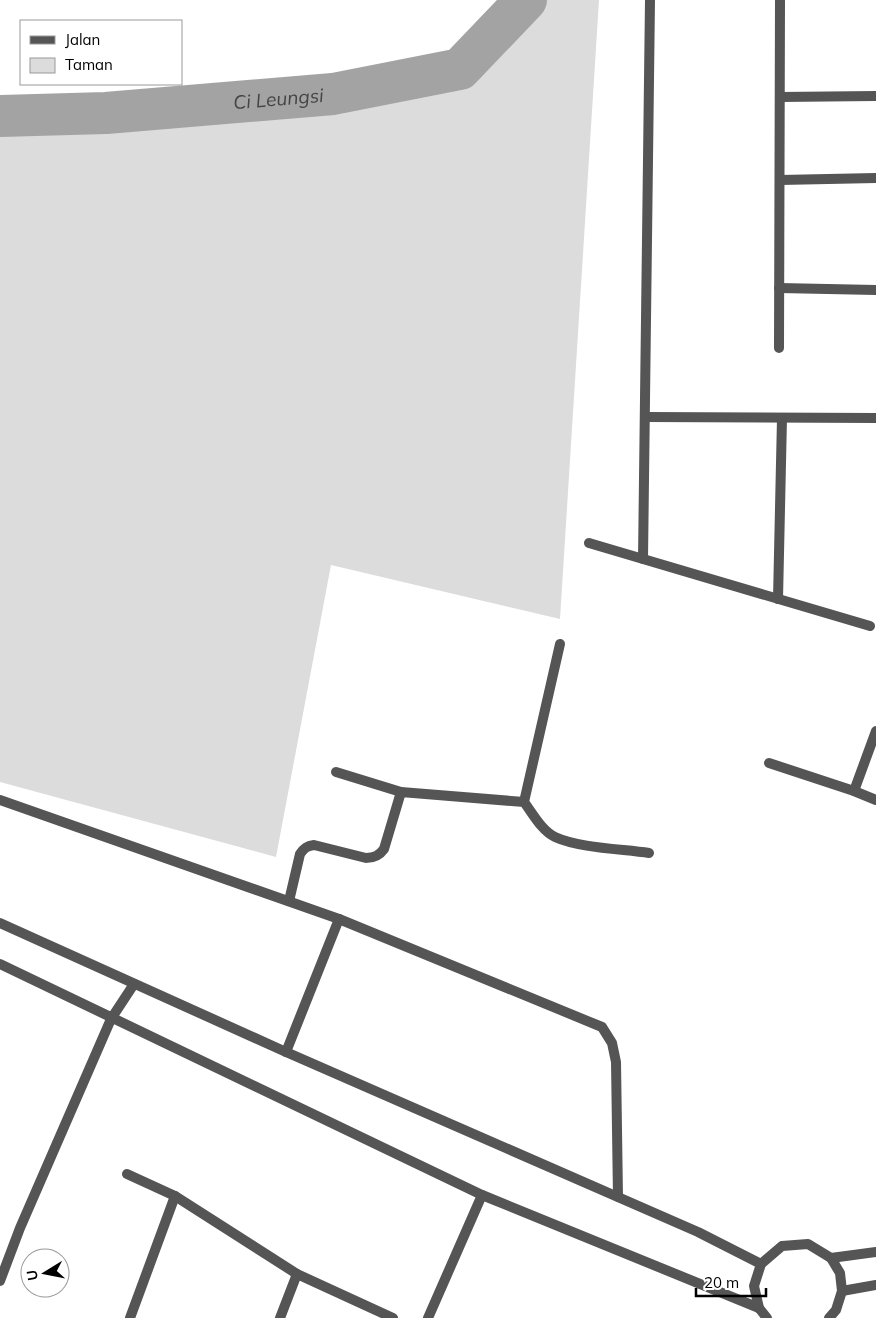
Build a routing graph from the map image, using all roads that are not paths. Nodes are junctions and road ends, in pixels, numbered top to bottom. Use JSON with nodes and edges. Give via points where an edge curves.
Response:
{"nodes":[{"id":1,"x":650,"y":0,"type":"edge"},
{"id":2,"x":780,"y":0,"type":"edge"},
{"id":3,"x":780,"y":96,"type":"junction"},
{"id":4,"x":876,"y":96,"type":"edge"},
{"id":5,"x":876,"y":178,"type":"edge"},
{"id":6,"x":780,"y":180,"type":"junction"},
{"id":7,"x":780,"y":288,"type":"junction"},
{"id":8,"x":876,"y":290,"type":"edge"},
{"id":9,"x":779,"y":348,"type":"dead end"},
{"id":10,"x":645,"y":416,"type":"junction"},
{"id":11,"x":782,"y":418,"type":"junction"},
{"id":12,"x":876,"y":418,"type":"edge"},
{"id":13,"x":589,"y":543,"type":"dead end"},
{"id":14,"x":643,"y":559,"type":"junction"},
{"id":15,"x":778,"y":599,"type":"junction"},
{"id":16,"x":870,"y":626,"type":"dead end"},
{"id":17,"x":560,"y":644,"type":"dead end"},
{"id":18,"x":876,"y":731,"type":"edge"},
{"id":19,"x":769,"y":763,"type":"dead end"},
{"id":20,"x":336,"y":772,"type":"dead end"},
{"id":21,"x":854,"y":791,"type":"junction"},
{"id":22,"x":402,"y":792,"type":"junction"},
{"id":23,"x":0,"y":800,"type":"edge"},
{"id":24,"x":876,"y":800,"type":"edge"},
{"id":25,"x":524,"y":802,"type":"junction"},
{"id":26,"x":648,"y":853,"type":"dead end"},
{"id":27,"x":288,"y":901,"type":"junction"},
{"id":28,"x":339,"y":919,"type":"junction"},
{"id":29,"x":0,"y":923,"type":"edge"},
{"id":30,"x":0,"y":964,"type":"edge"},
{"id":31,"x":134,"y":984,"type":"junction"},
{"id":32,"x":111,"y":1019,"type":"junction"},
{"id":33,"x":286,"y":1052,"type":"junction"},
{"id":34,"x":127,"y":1174,"type":"dead end"},
{"id":35,"x":482,"y":1195,"type":"junction"},
{"id":36,"x":175,"y":1196,"type":"junction"},
{"id":37,"x":618,"y":1197,"type":"junction"},
{"id":38,"x":876,"y":1252,"type":"edge"},
{"id":39,"x":831,"y":1258,"type":"junction"},
{"id":40,"x":761,"y":1264,"type":"junction"},
{"id":41,"x":297,"y":1274,"type":"junction"},
{"id":42,"x":0,"y":1281,"type":"edge"},
{"id":43,"x":876,"y":1285,"type":"edge"},
{"id":44,"x":842,"y":1291,"type":"junction"},
{"id":45,"x":759,"y":1308,"type":"junction"},
{"id":46,"x":130,"y":1318,"type":"edge"},
{"id":47,"x":280,"y":1318,"type":"edge"},
{"id":48,"x":393,"y":1318,"type":"edge"},
{"id":49,"x":428,"y":1318,"type":"edge"},
{"id":50,"x":767,"y":1318,"type":"edge"},
{"id":51,"x":829,"y":1318,"type":"edge"}],
"edges":[{"from":1,"to":10,"type":"street"},
{"from":2,"to":3,"type":"street"},
{"from":3,"to":4,"type":"street"},
{"from":3,"to":6,"type":"street"},
{"from":5,"to":6,"type":"street"},
{"from":6,"to":7,"type":"street"},
{"from":7,"to":8,"type":"street"},
{"from":7,"to":9,"type":"street"},
{"from":10,"to":11,"type":"street"},
{"from":10,"to":14,"type":"street"},
{"from":11,"to":12,"type":"street"},
{"from":11,"to":15,"type":"street"},
{"from":13,"to":14,"type":"street"},
{"from":14,"to":15,"type":"street"},
{"from":15,"to":16,"type":"street"},
{"from":17,"to":25,"type":"street"},
{"from":18,"to":21,"type":"street"},
{"from":19,"to":21,"type":"street"},
{"from":20,"to":22,"type":"street"},
{"from":21,"to":24,"type":"street"},
{"from":22,"to":25,"type":"street"},
{"from":22,"to":27,"type":"street","via":[[381,854],[366,858],[308,846],[300,854]]},
{"from":23,"to":27,"type":"street"},
{"from":25,"to":26,"type":"street","via":[[554,837],[576,844]]},
{"from":27,"to":28,"type":"street"},
{"from":28,"to":33,"type":"street"},
{"from":28,"to":37,"type":"street","via":[[602,1027],[612,1043],[616,1062]]},
{"from":29,"to":31,"type":"street"},
{"from":30,"to":32,"type":"street"},
{"from":31,"to":32,"type":"street"},
{"from":31,"to":33,"type":"street"},
{"from":32,"to":35,"type":"street"},
{"from":32,"to":42,"type":"street"},
{"from":33,"to":37,"type":"street"},
{"from":34,"to":36,"type":"street"},
{"from":35,"to":45,"type":"street"},
{"from":35,"to":49,"type":"street"},
{"from":36,"to":41,"type":"street"},
{"from":36,"to":46,"type":"street"},
{"from":37,"to":40,"type":"street"},
{"from":38,"to":39,"type":"street"},
{"from":39,"to":40,"type":"street","via":[[808,1244],[782,1246]]},
{"from":39,"to":44,"type":"street","via":[[840,1273]]},
{"from":40,"to":45,"type":"street","via":[[754,1286]]},
{"from":41,"to":47,"type":"street"},
{"from":41,"to":48,"type":"street"},
{"from":43,"to":44,"type":"street"},
{"from":44,"to":51,"type":"street","via":[[836,1310]]},
{"from":45,"to":50,"type":"street"}]}
